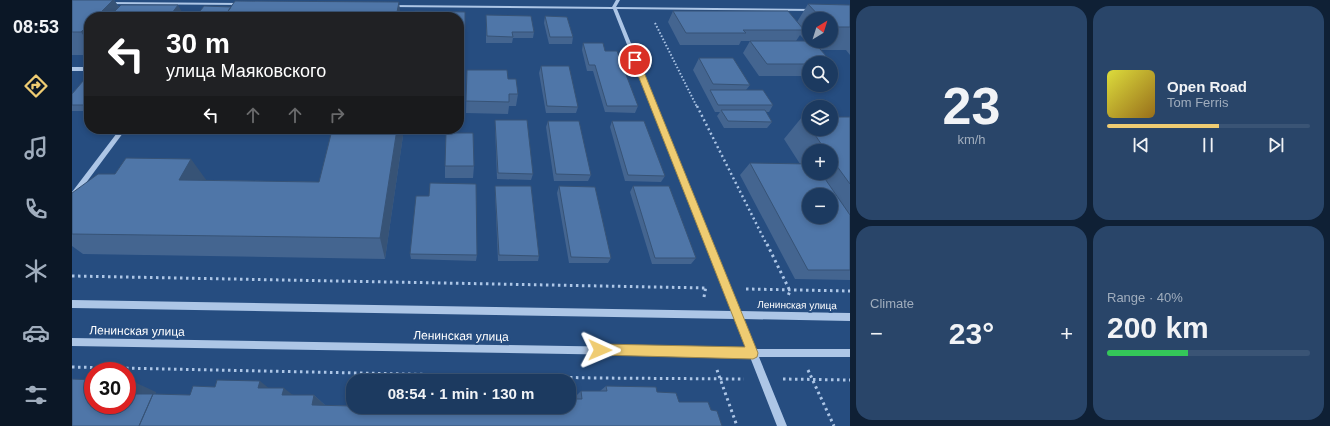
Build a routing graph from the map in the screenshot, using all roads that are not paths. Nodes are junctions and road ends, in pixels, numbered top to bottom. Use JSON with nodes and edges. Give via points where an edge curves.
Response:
{"nodes":[{"id":1,"x":618,"y":0,"type":"edge"},
{"id":2,"x":127,"y":2,"type":"edge"},
{"id":3,"x":102,"y":3,"type":"edge"},
{"id":4,"x":246,"y":4,"type":"edge"},
{"id":5,"x":387,"y":6,"type":"edge"},
{"id":6,"x":614,"y":7,"type":"junction"},
{"id":7,"x":819,"y":10,"type":"edge"},
{"id":8,"x":72,"y":69,"type":"edge"},
{"id":9,"x":82,"y":69,"type":"dead end"},
{"id":10,"x":119,"y":134,"type":"edge"},
{"id":11,"x":72,"y":197,"type":"edge"},
{"id":12,"x":72,"y":304,"type":"edge"},
{"id":13,"x":737,"y":316,"type":"junction"},
{"id":14,"x":850,"y":317,"type":"edge"},
{"id":15,"x":72,"y":342,"type":"edge"},
{"id":16,"x":753,"y":353,"type":"junction"},
{"id":17,"x":850,"y":353,"type":"edge"},
{"id":18,"x":782,"y":426,"type":"edge"}],
"edges":[{"from":1,"to":6,"type":"street"},
{"from":2,"to":3,"type":"street"},
{"from":2,"to":4,"type":"street","via":[[206,6]]},
{"from":5,"to":6,"type":"street"},
{"from":6,"to":7,"type":"street"},
{"from":6,"to":13,"type":"street"},
{"from":8,"to":9,"type":"street"},
{"from":10,"to":11,"type":"street"},
{"from":12,"to":13,"type":"street","name":"Ленинская улица"},
{"from":13,"to":14,"type":"street","name":"Ленинская улица"},
{"from":13,"to":16,"type":"street"},
{"from":15,"to":16,"type":"street","name":"Ленинская улица"},
{"from":16,"to":17,"type":"street","name":"Ленинская улица"},
{"from":16,"to":18,"type":"street"}]}
